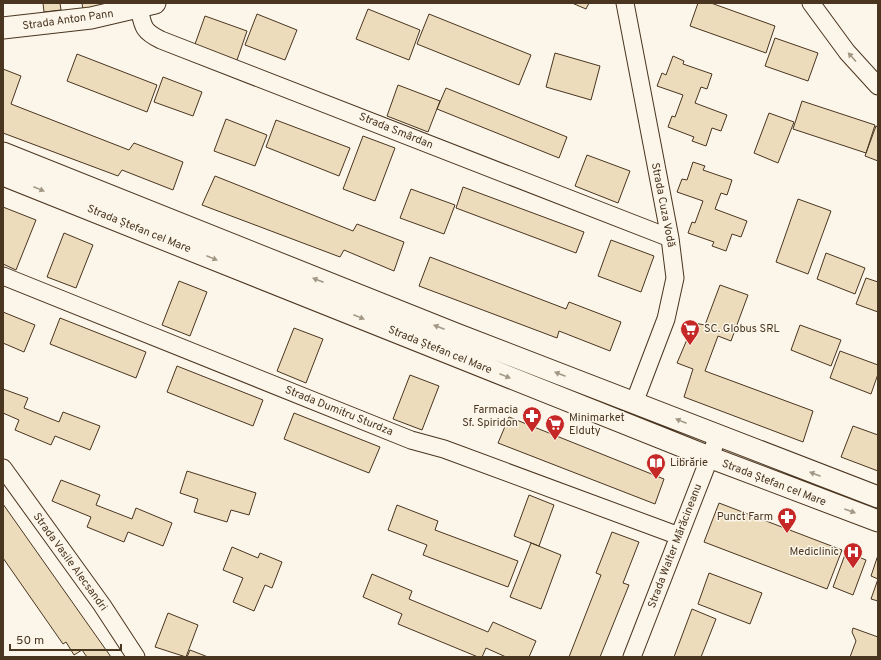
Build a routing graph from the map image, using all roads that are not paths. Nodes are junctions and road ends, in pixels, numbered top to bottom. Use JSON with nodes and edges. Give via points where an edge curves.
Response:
{"nodes":[{"id":1,"x":625,"y":3,"type":"edge"},
{"id":2,"x":811,"y":3,"type":"edge"},
{"id":3,"x":147,"y":6,"type":"edge"},
{"id":4,"x":3,"y":28,"type":"edge"},
{"id":5,"x":878,"y":86,"type":"edge"},
{"id":6,"x":3,"y":153,"type":"edge"},
{"id":7,"x":3,"y":175,"type":"edge"},
{"id":8,"x":670,"y":238,"type":"junction"},
{"id":9,"x":3,"y":276,"type":"edge"},
{"id":10,"x":634,"y":403,"type":"junction"},
{"id":11,"x":718,"y":436,"type":"junction"},
{"id":12,"x":710,"y":458,"type":"junction"},
{"id":13,"x":3,"y":468,"type":"edge"},
{"id":14,"x":878,"y":497,"type":"edge"},
{"id":15,"x":878,"y":521,"type":"edge"},
{"id":16,"x":678,"y":536,"type":"junction"},
{"id":17,"x":136,"y":657,"type":"edge"},
{"id":18,"x":632,"y":657,"type":"edge"}],
"edges":[{"from":1,"to":8,"type":"street","name":"Strada Cuza Vodă"},
{"from":5,"to":2,"type":"street","one_way":true,"via":[[847,52]]},
{"from":3,"to":4,"type":"main road","name":"Strada Anton Pann","via":[[92,18]]},
{"from":3,"to":8,"type":"street","name":"Strada Smârdan","via":[[142,27],[161,40]]},
{"from":10,"to":6,"type":"main road","name":"Strada Ștefan cel Mare","one_way":true},
{"from":7,"to":12,"type":"main road","name":"Strada Ștefan cel Mare","one_way":true},
{"from":8,"to":10,"type":"street","name":"Strada Cuza Vodă","via":[[675,278],[671,300]]},
{"from":9,"to":16,"type":"street","name":"Strada Dumitru Sturdza","via":[[411,440],[444,449]]},
{"from":11,"to":10,"type":"main road","name":"Strada Ștefan cel Mare","one_way":true},
{"from":11,"to":12,"type":"street","name":"Strada Walter Mărăcineanu"},
{"from":14,"to":11,"type":"main road","name":"Strada Ștefan cel Mare","one_way":true},
{"from":12,"to":15,"type":"main road","name":"Strada Ștefan cel Mare","one_way":true},
{"from":12,"to":16,"type":"street","name":"Strada Walter Mărăcineanu"},
{"from":13,"to":17,"type":"street","name":"Strada Vasile Alecsandri","via":[[102,605]]},
{"from":16,"to":18,"type":"street","name":"Strada Walter Mărăcineanu"}]}
